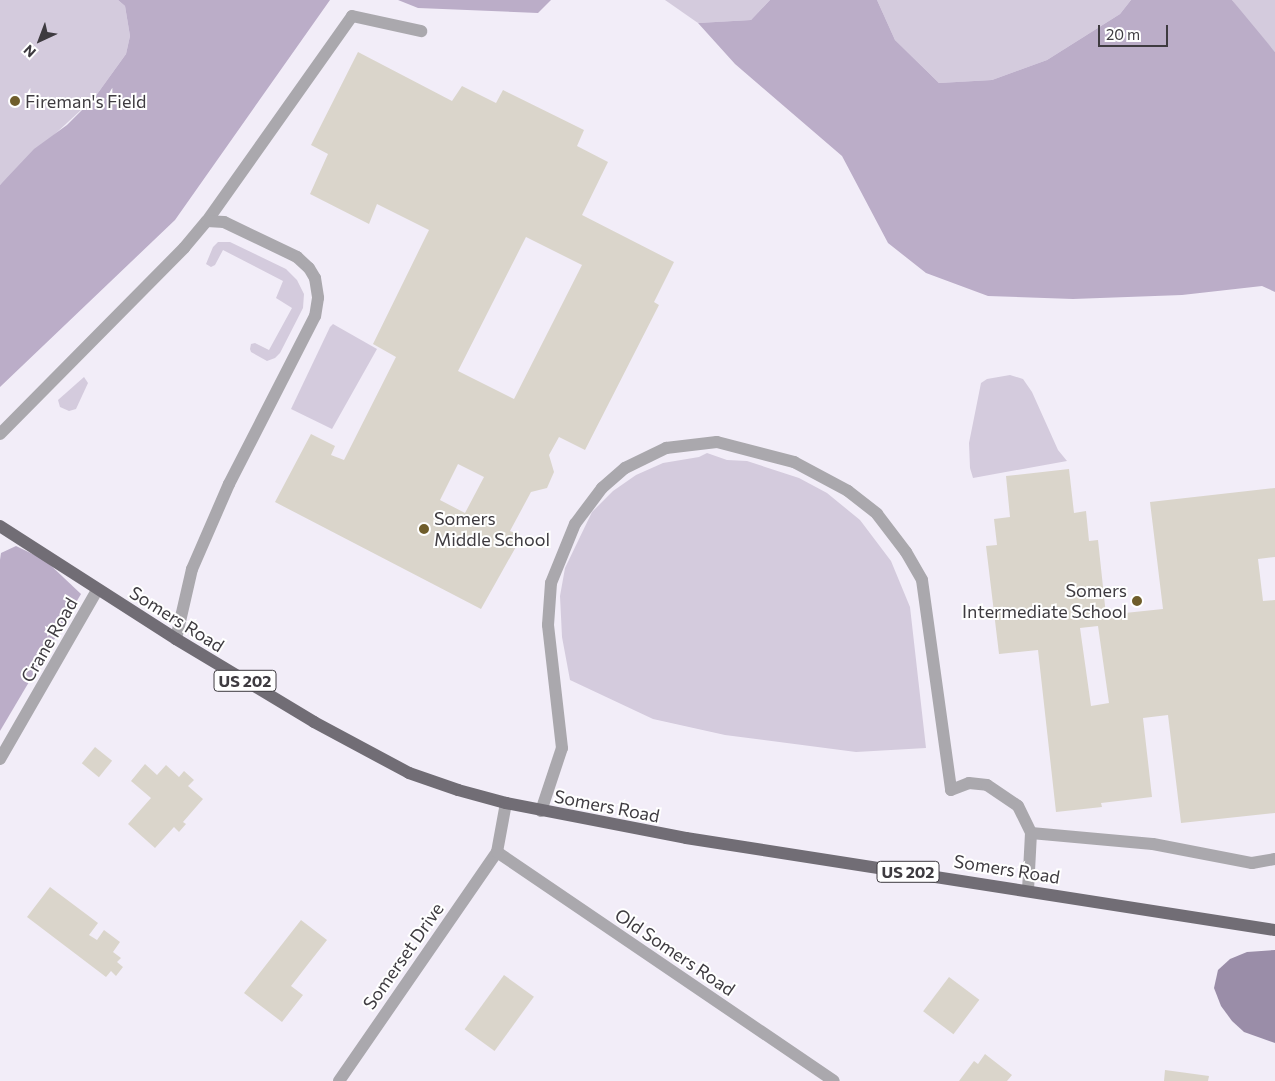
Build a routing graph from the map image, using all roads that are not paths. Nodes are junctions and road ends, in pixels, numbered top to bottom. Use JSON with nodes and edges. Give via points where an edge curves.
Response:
{"nodes":[{"id":1,"x":421,"y":31,"type":"dead end"},
{"id":2,"x":207,"y":221,"type":"junction"},
{"id":3,"x":0,"y":434,"type":"edge"},
{"id":4,"x":0,"y":526,"type":"edge"},
{"id":5,"x":97,"y":590,"type":"junction"},
{"id":6,"x":176,"y":639,"type":"junction"},
{"id":7,"x":0,"y":759,"type":"edge"},
{"id":8,"x":506,"y":803,"type":"junction"},
{"id":9,"x":541,"y":811,"type":"junction"},
{"id":10,"x":1031,"y":833,"type":"junction"},
{"id":11,"x":497,"y":852,"type":"junction"},
{"id":12,"x":1275,"y":859,"type":"edge"},
{"id":13,"x":1028,"y":890,"type":"junction"},
{"id":14,"x":1275,"y":930,"type":"edge"},
{"id":15,"x":339,"y":1081,"type":"edge"},
{"id":16,"x":834,"y":1081,"type":"edge"}],
"edges":[{"from":1,"to":2,"type":"street","via":[[352,16]]},
{"from":2,"to":3,"type":"street"},
{"from":2,"to":6,"type":"street","via":[[224,222],[298,257],[315,278],[318,298],[315,316],[229,484],[192,569]]},
{"from":4,"to":5,"type":"main road","name":"Somers Road","number":"US 202"},
{"from":5,"to":6,"type":"main road","name":"Somers Road","number":"US 202"},
{"from":5,"to":7,"type":"street","name":"Crane Road"},
{"from":6,"to":8,"type":"main road","name":"Somers Road","number":"US 202","via":[[366,752],[409,773]]},
{"from":8,"to":9,"type":"main road","name":"Somers Road","number":"US 202"},
{"from":8,"to":11,"type":"street"},
{"from":9,"to":10,"type":"street","via":[[562,748],[548,624],[551,584],[575,524],[602,488],[625,468],[666,448],[716,442],[794,462],[848,491],[877,514],[895,536],[922,580],[951,790],[969,783],[986,785],[1018,806]]},
{"from":9,"to":13,"type":"main road","name":"Somers Road","number":"US 202","via":[[696,840]]},
{"from":10,"to":12,"type":"street","via":[[1154,844],[1252,863]]},
{"from":10,"to":13,"type":"street"},
{"from":11,"to":15,"type":"street","name":"Somerset Drive"},
{"from":11,"to":16,"type":"street","name":"Old Somers Road"},
{"from":13,"to":14,"type":"main road","name":"Somers Road","number":"US 202"}]}
